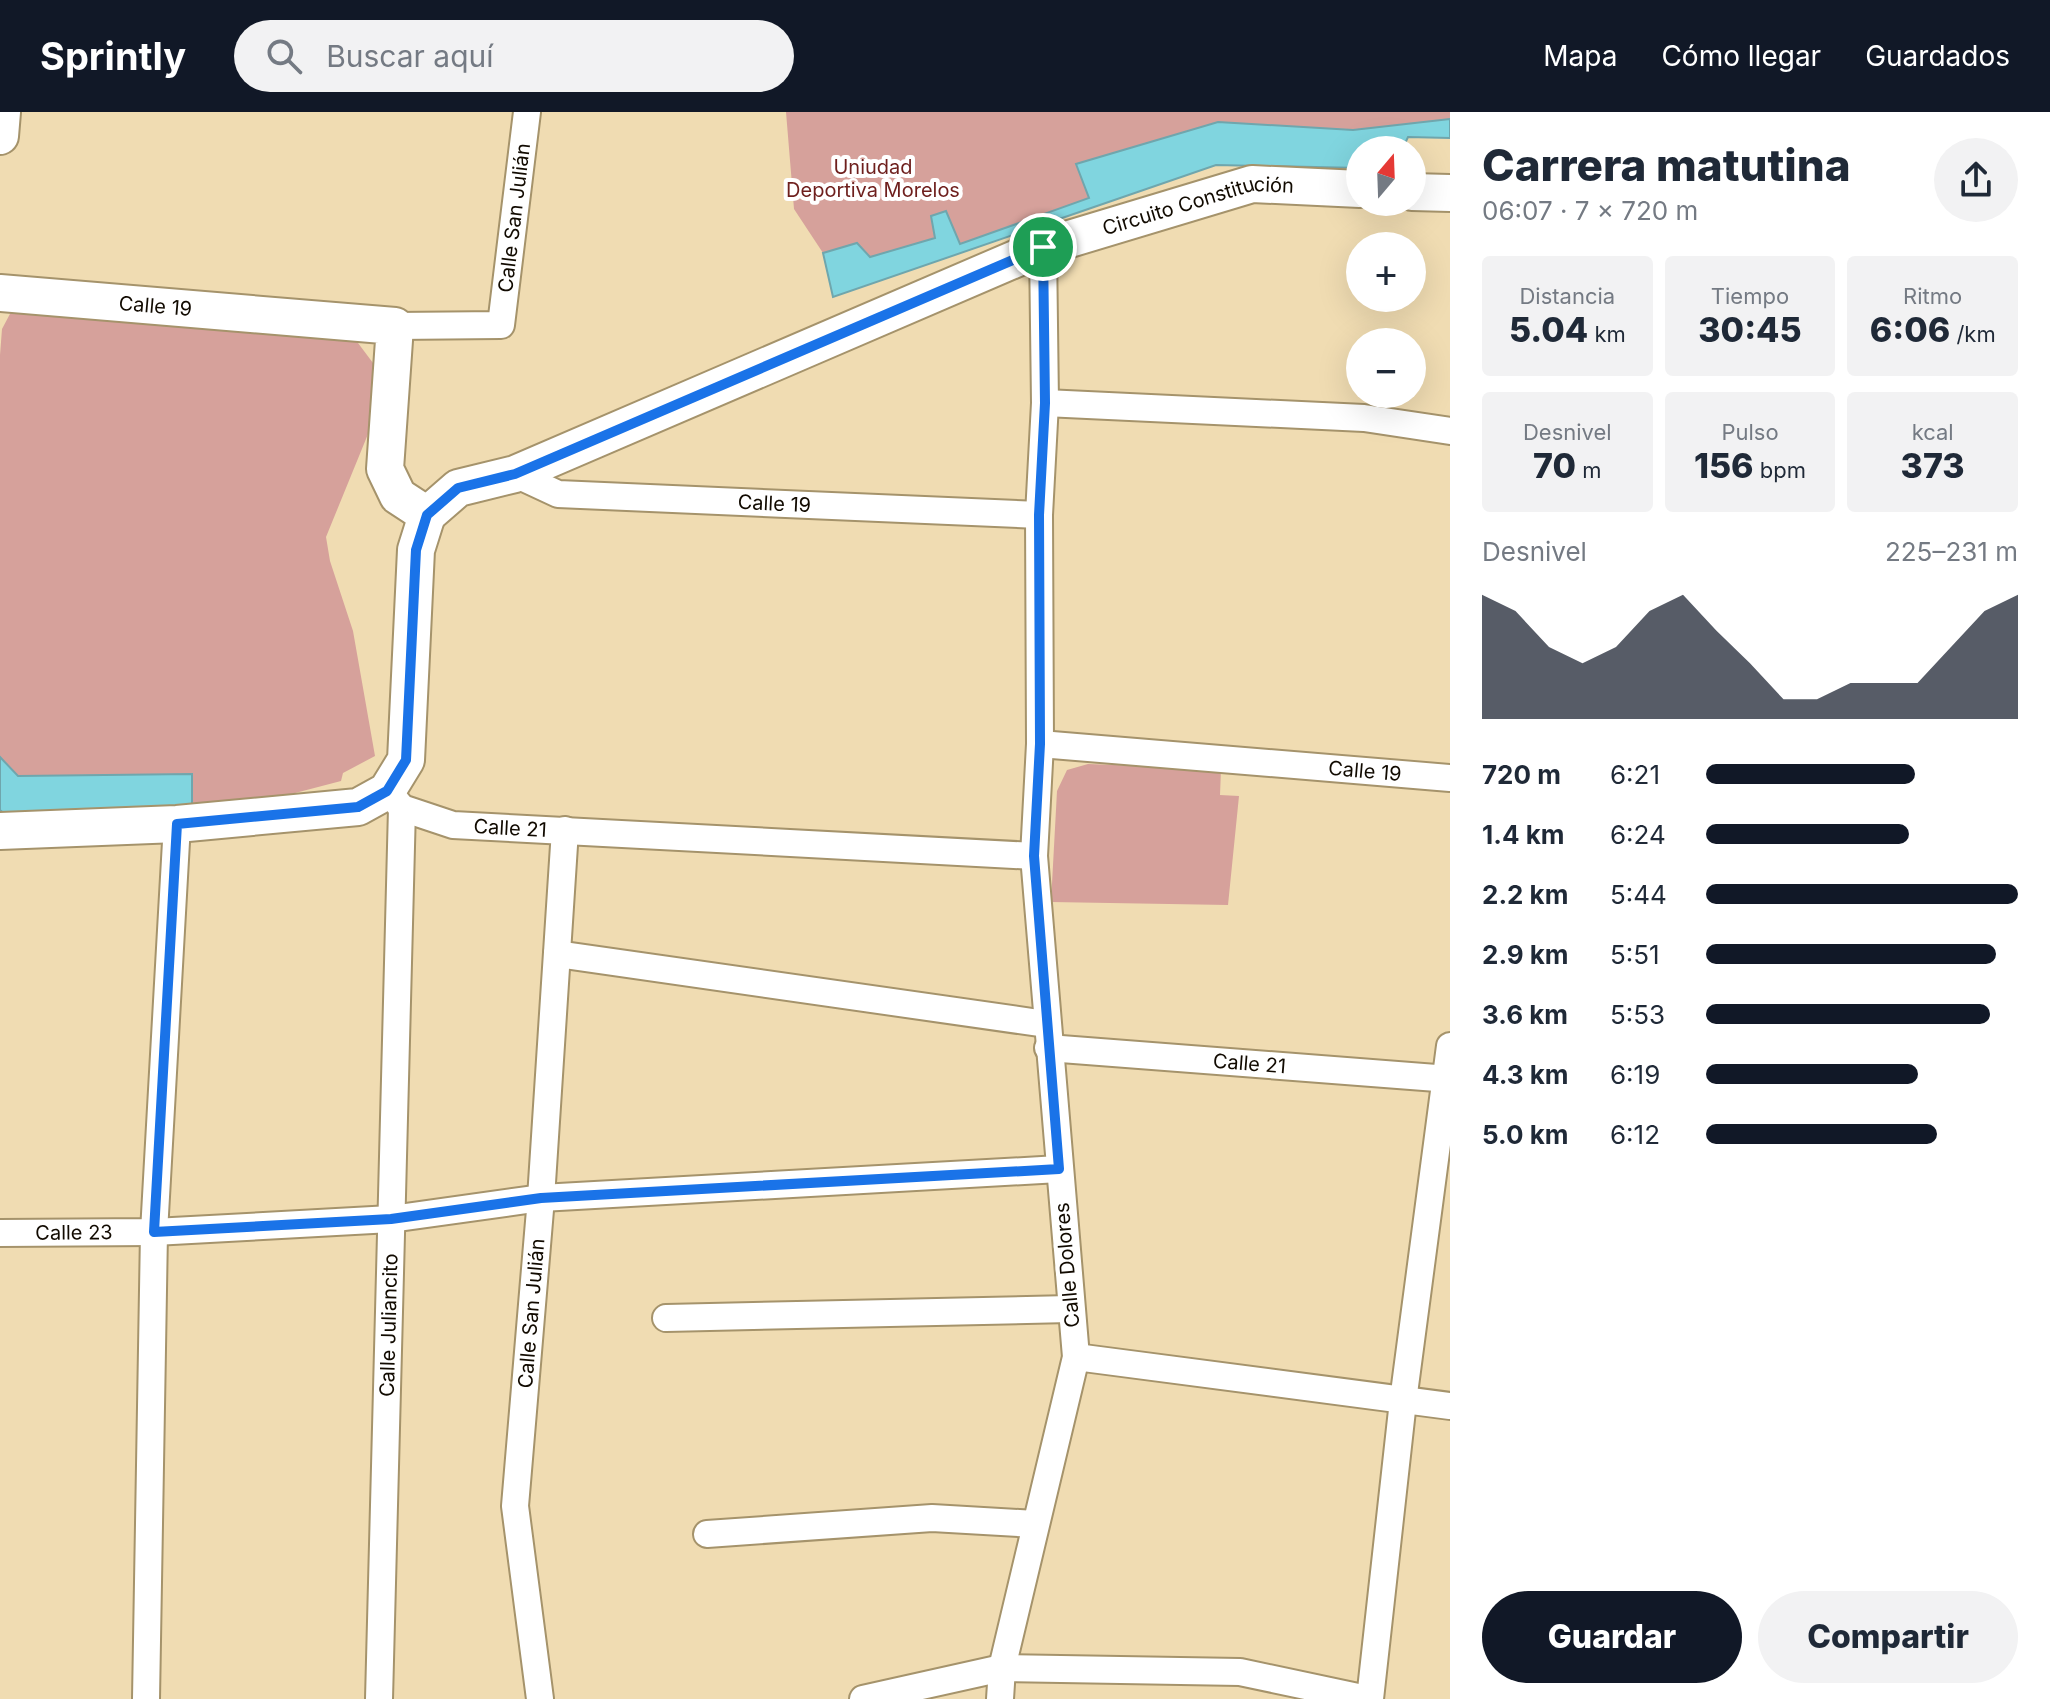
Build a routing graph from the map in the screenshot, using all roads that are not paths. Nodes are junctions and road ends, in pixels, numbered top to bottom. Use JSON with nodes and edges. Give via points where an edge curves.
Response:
{"nodes":[{"id":1,"x":2,"y":112,"type":"edge"},
{"id":2,"x":527,"y":112,"type":"edge"},
{"id":3,"x":0,"y":136,"type":"edge"},
{"id":4,"x":1346,"y":188,"type":"edge"},
{"id":5,"x":1426,"y":192,"type":"edge"},
{"id":6,"x":1450,"y":193,"type":"edge"},
{"id":7,"x":1043,"y":247,"type":"junction"},
{"id":8,"x":0,"y":293,"type":"edge"},
{"id":9,"x":501,"y":325,"type":"joint"},
{"id":10,"x":395,"y":326,"type":"junction"},
{"id":11,"x":1045,"y":403,"type":"junction"},
{"id":12,"x":1450,"y":431,"type":"edge"},
{"id":13,"x":515,"y":474,"type":"junction"},
{"id":14,"x":427,"y":515,"type":"junction"},
{"id":15,"x":1039,"y":515,"type":"junction"},
{"id":16,"x":1040,"y":744,"type":"junction"},
{"id":17,"x":1450,"y":778,"type":"edge"},
{"id":18,"x":395,"y":799,"type":"junction"},
{"id":19,"x":177,"y":824,"type":"junction"},
{"id":20,"x":565,"y":830,"type":"junction"},
{"id":21,"x":0,"y":831,"type":"edge"},
{"id":22,"x":1034,"y":856,"type":"junction"},
{"id":23,"x":557,"y":954,"type":"junction"},
{"id":24,"x":1047,"y":1036,"type":"junction"},
{"id":25,"x":1450,"y":1046,"type":"edge"},
{"id":26,"x":1447,"y":1079,"type":"edge"},
{"id":27,"x":1059,"y":1169,"type":"junction"},
{"id":28,"x":541,"y":1198,"type":"junction"},
{"id":29,"x":391,"y":1219,"type":"junction"},
{"id":30,"x":154,"y":1232,"type":"junction"},
{"id":31,"x":0,"y":1233,"type":"edge"},
{"id":32,"x":1070,"y":1309,"type":"junction"},
{"id":33,"x":666,"y":1318,"type":"dead end"},
{"id":34,"x":1076,"y":1357,"type":"junction"},
{"id":35,"x":1403,"y":1401,"type":"junction"},
{"id":36,"x":1450,"y":1406,"type":"edge"},
{"id":37,"x":1035,"y":1524,"type":"junction"},
{"id":38,"x":707,"y":1534,"type":"dead end"},
{"id":39,"x":1002,"y":1668,"type":"junction"},
{"id":40,"x":146,"y":1699,"type":"edge"},
{"id":41,"x":379,"y":1699,"type":"edge"},
{"id":42,"x":540,"y":1699,"type":"edge"},
{"id":43,"x":863,"y":1699,"type":"edge"},
{"id":44,"x":1000,"y":1699,"type":"edge"},
{"id":45,"x":1369,"y":1699,"type":"edge"}],
"edges":[{"from":1,"to":3,"type":"main road"},
{"from":2,"to":9,"type":"street","name":"Calle San Julián"},
{"from":4,"to":7,"type":"main road","name":"Circuito Constitución","via":[[1252,184]]},
{"from":5,"to":6,"type":"main road"},
{"from":7,"to":11,"type":"street","name":"Calle Dolores"},
{"from":7,"to":13,"type":"main road","name":"Circuito Constitución"},
{"from":8,"to":10,"type":"main road","name":"Calle 19"},
{"from":9,"to":10,"type":"street","name":"Calle 19"},
{"from":10,"to":14,"type":"main road","via":[[385,469],[398,496]]},
{"from":11,"to":12,"type":"street","via":[[1364,418]]},
{"from":11,"to":15,"type":"street","name":"Calle Dolores"},
{"from":13,"to":14,"type":"main road","name":"Circuito Constitución","via":[[458,488]]},
{"from":13,"to":15,"type":"street","name":"Calle 19","via":[[558,494]]},
{"from":14,"to":18,"type":"main road","via":[[416,550],[406,760]]},
{"from":15,"to":16,"type":"street","name":"Calle Dolores"},
{"from":16,"to":17,"type":"street","name":"Calle 19"},
{"from":16,"to":22,"type":"street","name":"Calle Dolores"},
{"from":18,"to":19,"type":"main road"},
{"from":18,"to":20,"type":"street","name":"Calle 21","via":[[453,825]]},
{"from":18,"to":29,"type":"street","name":"Calle Juliancito"},
{"from":19,"to":21,"type":"main road"},
{"from":19,"to":30,"type":"street"},
{"from":20,"to":22,"type":"street","name":"Calle 21"},
{"from":20,"to":23,"type":"street","name":"Calle San Julián"},
{"from":22,"to":24,"type":"street","name":"Calle Dolores"},
{"from":23,"to":24,"type":"street","name":"Calle 21"},
{"from":23,"to":28,"type":"street","name":"Calle San Julián"},
{"from":24,"to":26,"type":"street","name":"Calle 21"},
{"from":24,"to":27,"type":"street","name":"Calle Dolores"},
{"from":25,"to":26,"type":"street"},
{"from":26,"to":35,"type":"street"},
{"from":27,"to":28,"type":"street","name":"Calle 23"},
{"from":27,"to":32,"type":"street","name":"Calle Dolores"},
{"from":28,"to":29,"type":"street","name":"Calle 23"},
{"from":28,"to":42,"type":"street","name":"Calle San Julián","via":[[515,1506]]},
{"from":29,"to":30,"type":"street","name":"Calle 23"},
{"from":29,"to":41,"type":"street","name":"Calle Juliancito"},
{"from":30,"to":31,"type":"street","name":"Calle 23"},
{"from":30,"to":40,"type":"street"},
{"from":32,"to":33,"type":"street"},
{"from":32,"to":34,"type":"street","name":"Calle Dolores"},
{"from":34,"to":35,"type":"street"},
{"from":34,"to":37,"type":"street","name":"Calle Dolores"},
{"from":35,"to":36,"type":"street"},
{"from":35,"to":45,"type":"street"},
{"from":37,"to":38,"type":"street","via":[[932,1518]]},
{"from":37,"to":39,"type":"street","name":"Calle Dolores"},
{"from":39,"to":43,"type":"street"},
{"from":39,"to":44,"type":"street","name":"Calle Dolores"},
{"from":39,"to":45,"type":"street","via":[[1240,1672]]}]}
